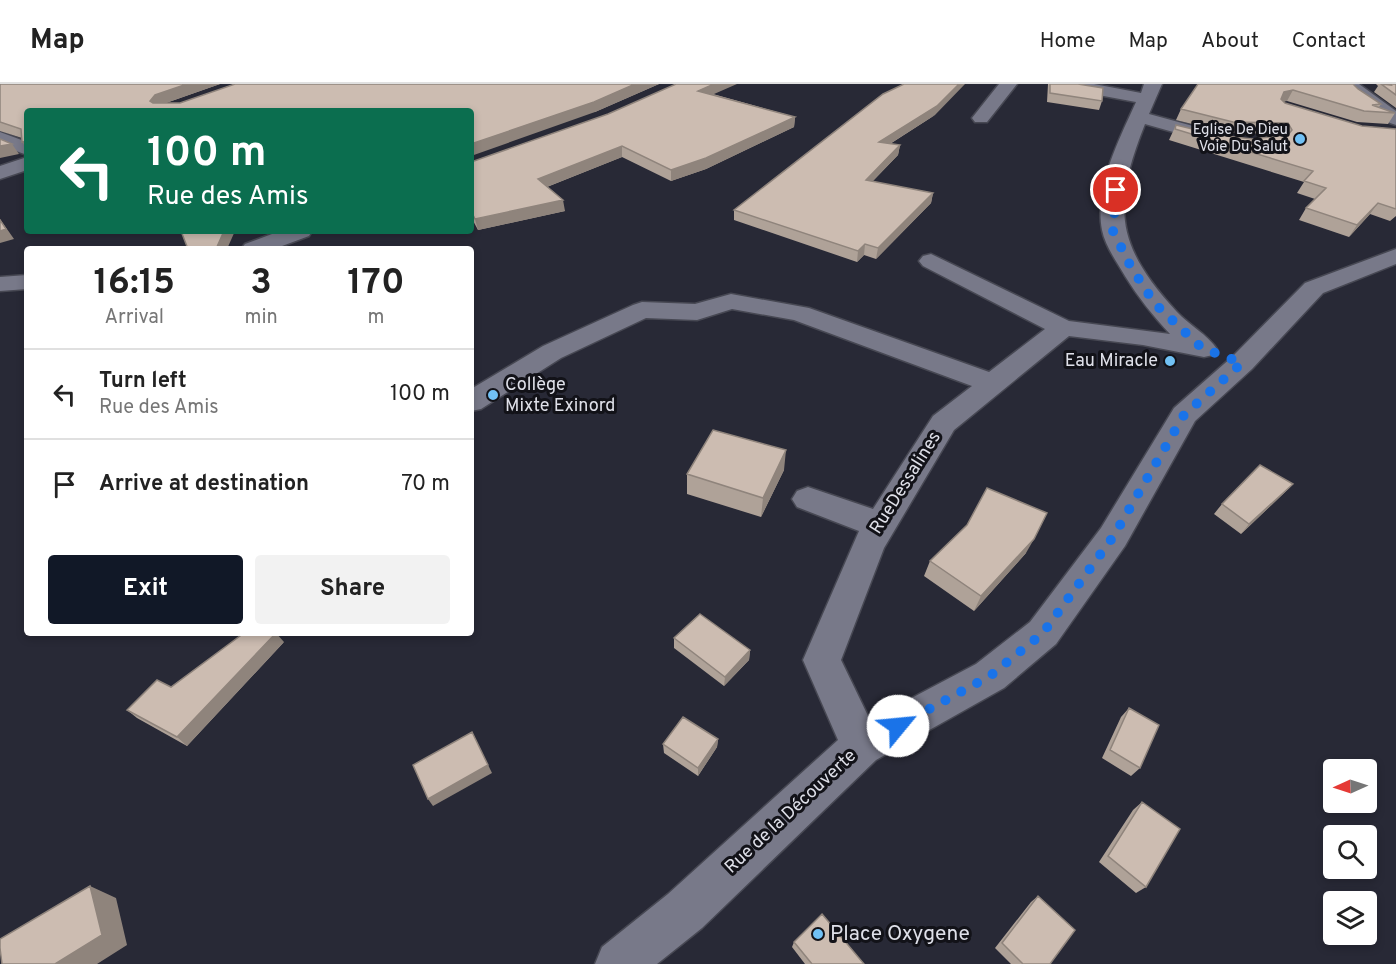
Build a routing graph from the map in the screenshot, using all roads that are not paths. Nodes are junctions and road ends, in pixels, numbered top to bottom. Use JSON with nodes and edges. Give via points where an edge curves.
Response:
{"nodes":[{"id":1,"x":1008,"y":84,"type":"edge"},
{"id":2,"x":1066,"y":84,"type":"edge"},
{"id":3,"x":1349,"y":84,"type":"edge"},
{"id":4,"x":1146,"y":100,"type":"edge"},
{"id":5,"x":981,"y":118,"type":"dead end"},
{"id":6,"x":1396,"y":119,"type":"edge"},
{"id":7,"x":0,"y":138,"type":"edge"},
{"id":8,"x":1238,"y":142,"type":"edge"},
{"id":9,"x":24,"y":148,"type":"edge"},
{"id":10,"x":24,"y":164,"type":"edge"},
{"id":11,"x":0,"y":173,"type":"edge"},
{"id":12,"x":293,"y":234,"type":"edge"},
{"id":13,"x":261,"y":246,"type":"edge"},
{"id":14,"x":1396,"y":256,"type":"edge"},
{"id":15,"x":931,"y":261,"type":"dead end"},
{"id":16,"x":24,"y":282,"type":"edge"},
{"id":17,"x":0,"y":284,"type":"edge"},
{"id":18,"x":1064,"y":328,"type":"junction"},
{"id":19,"x":1202,"y":348,"type":"junction"},
{"id":20,"x":1242,"y":363,"type":"junction"},
{"id":21,"x":995,"y":384,"type":"junction"},
{"id":22,"x":474,"y":400,"type":"edge"},
{"id":23,"x":808,"y":499,"type":"dead end"},
{"id":24,"x":880,"y":525,"type":"junction"},
{"id":25,"x":861,"y":746,"type":"junction"},
{"id":26,"x":619,"y":964,"type":"edge"}],
"edges":[{"from":1,"to":5,"type":"street"},
{"from":2,"to":4,"type":"street"},
{"from":3,"to":6,"type":"street"},
{"from":4,"to":8,"type":"street","via":[[1227,141]]},
{"from":4,"to":19,"type":"street","via":[[1118,173],[1113,231],[1155,304]]},
{"from":7,"to":9,"type":"street"},
{"from":10,"to":11,"type":"street"},
{"from":12,"to":13,"type":"street"},
{"from":14,"to":20,"type":"street","name":"Rue de la Découverte","via":[[1314,288]]},
{"from":15,"to":18,"type":"street"},
{"from":16,"to":17,"type":"street"},
{"from":18,"to":19,"type":"street"},
{"from":18,"to":21,"type":"street","name":"RueDessalines"},
{"from":19,"to":20,"type":"street"},
{"from":20,"to":25,"type":"street","name":"Rue de la Découverte","via":[[1184,415],[1113,537],[1043,633],[990,676]]},
{"from":21,"to":22,"type":"street","via":[[801,313],[731,301],[697,312],[642,310],[552,352]]},
{"from":21,"to":24,"type":"street","name":"RueDessalines","via":[[943,423]]},
{"from":23,"to":24,"type":"street"},
{"from":24,"to":25,"type":"street","name":"RueDessalines","via":[[868,545],[822,660]]},
{"from":25,"to":26,"type":"street","name":"Rue de la Découverte","via":[[685,911]]}]}
